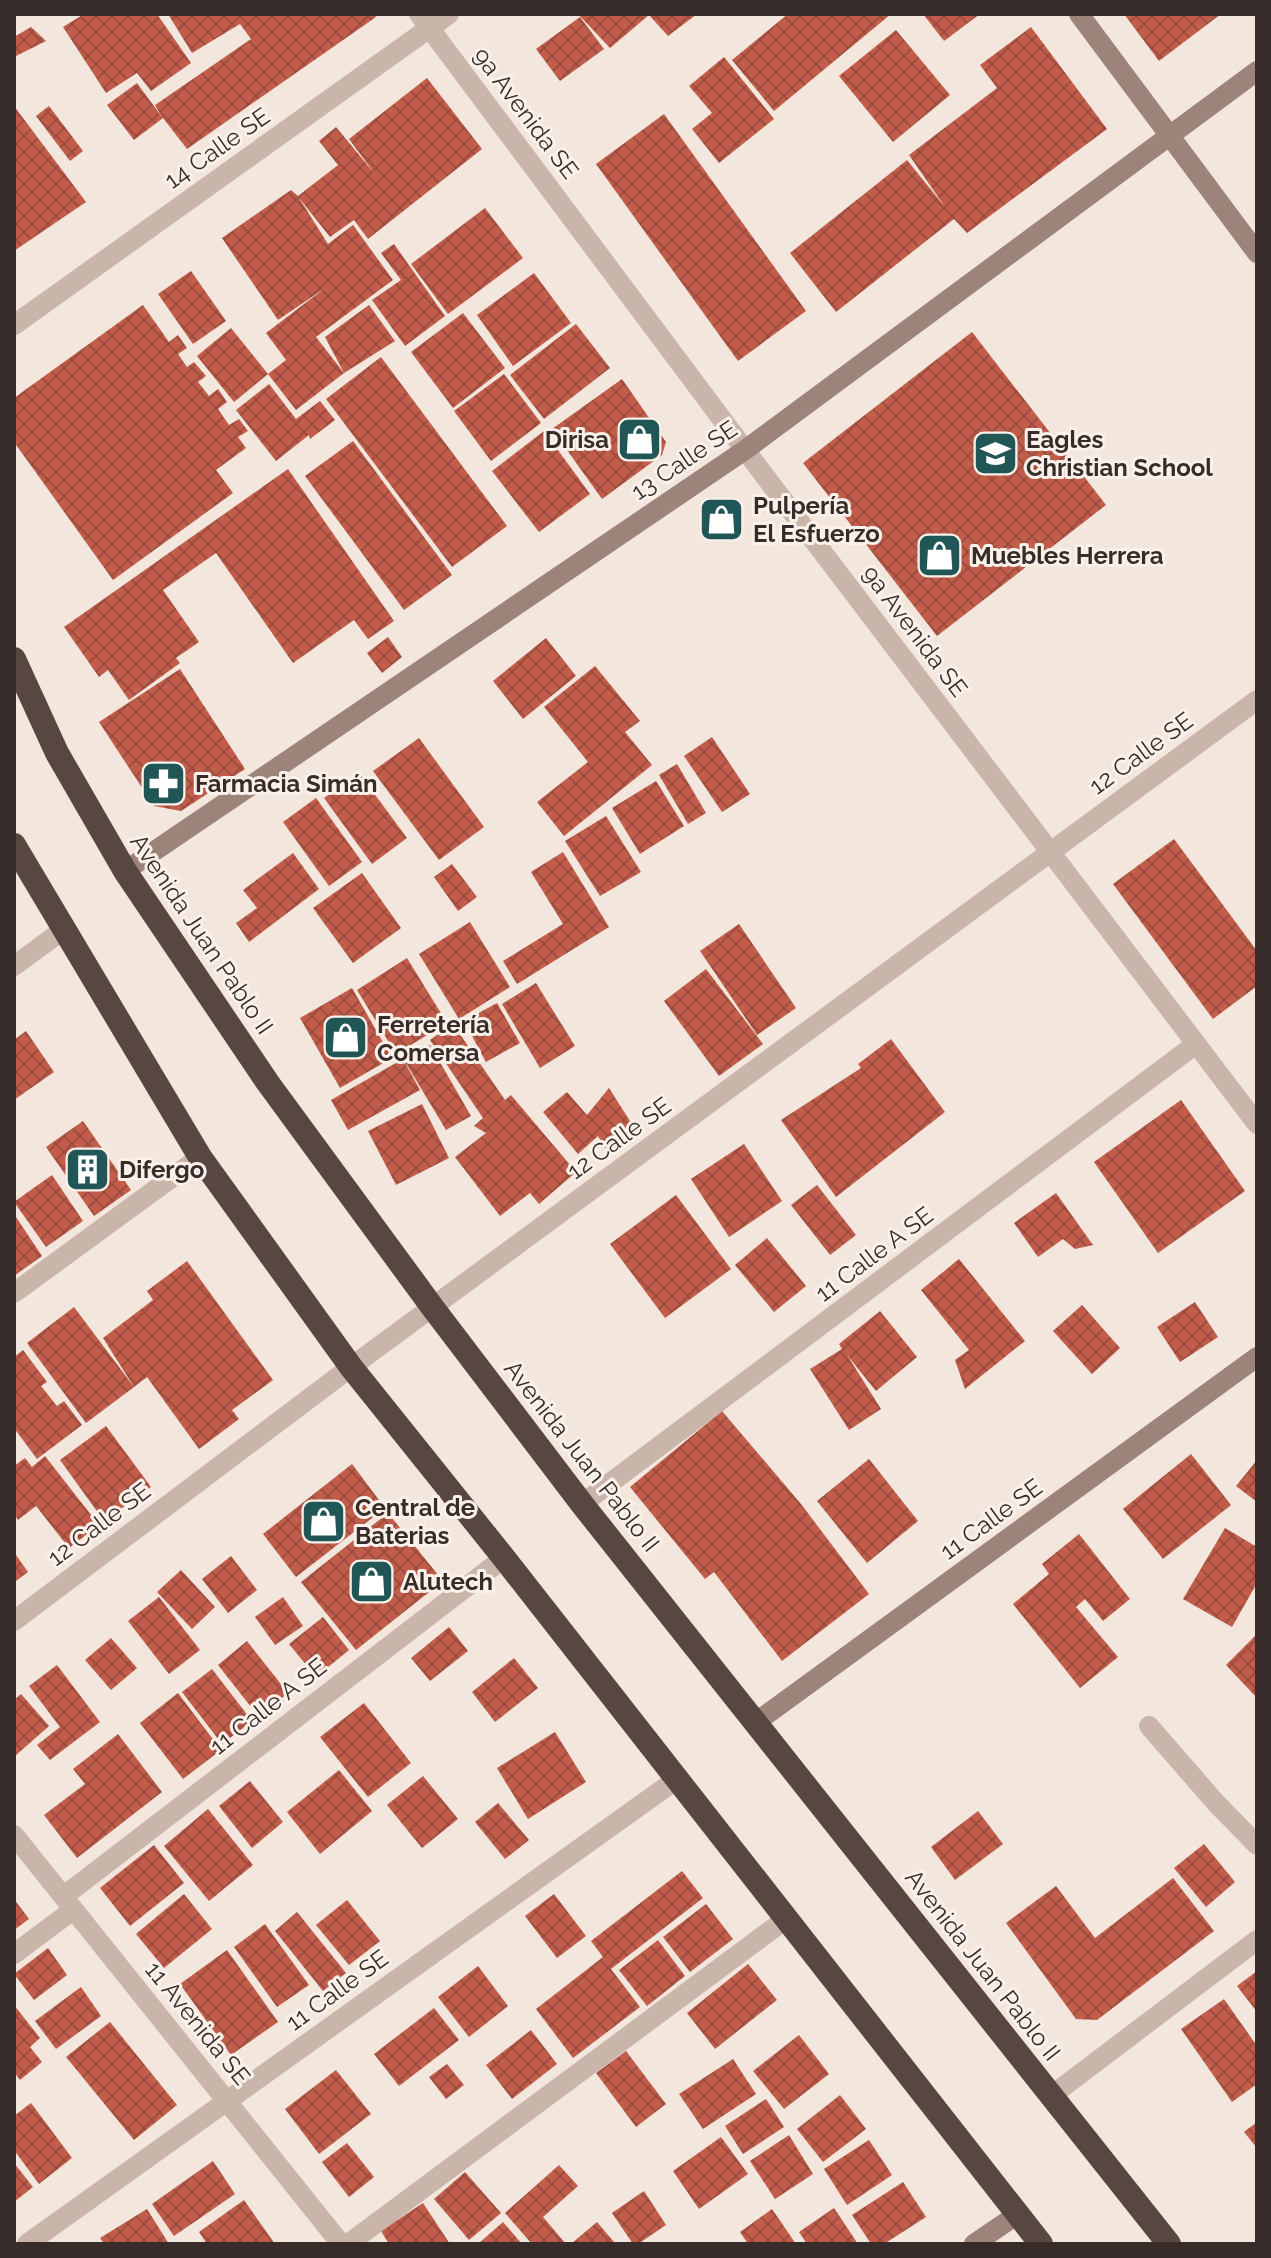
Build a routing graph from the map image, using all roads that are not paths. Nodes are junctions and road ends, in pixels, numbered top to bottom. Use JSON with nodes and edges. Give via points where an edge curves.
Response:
{"nodes":[{"id":1,"x":449,"y":14,"type":"edge"},
{"id":2,"x":1079,"y":14,"type":"edge"},
{"id":3,"x":424,"y":21,"type":"edge"},
{"id":4,"x":1257,"y":71,"type":"edge"},
{"id":5,"x":1170,"y":136,"type":"junction"},
{"id":6,"x":1257,"y":253,"type":"edge"},
{"id":7,"x":14,"y":325,"type":"edge"},
{"id":8,"x":745,"y":450,"type":"junction"},
{"id":9,"x":14,"y":659,"type":"edge"},
{"id":10,"x":1257,"y":700,"type":"edge"},
{"id":11,"x":14,"y":845,"type":"edge"},
{"id":12,"x":1051,"y":852,"type":"junction"},
{"id":13,"x":125,"y":871,"type":"junction"},
{"id":14,"x":63,"y":930,"type":"junction"},
{"id":15,"x":14,"y":966,"type":"edge"},
{"id":16,"x":1196,"y":1044,"type":"junction"},
{"id":17,"x":1257,"y":1124,"type":"edge"},
{"id":18,"x":200,"y":1157,"type":"junction"},
{"id":19,"x":14,"y":1293,"type":"edge"},
{"id":20,"x":433,"y":1308,"type":"junction"},
{"id":21,"x":1257,"y":1357,"type":"edge"},
{"id":22,"x":351,"y":1367,"type":"junction"},
{"id":23,"x":582,"y":1504,"type":"junction"},
{"id":24,"x":504,"y":1558,"type":"junction"},
{"id":25,"x":14,"y":1621,"type":"edge"},
{"id":26,"x":755,"y":1723,"type":"junction"},
{"id":27,"x":1149,"y":1726,"type":"dead end"},
{"id":28,"x":677,"y":1779,"type":"junction"},
{"id":29,"x":14,"y":1835,"type":"edge"},
{"id":30,"x":1257,"y":1845,"type":"edge"},
{"id":31,"x":68,"y":1903,"type":"junction"},
{"id":32,"x":786,"y":1919,"type":"junction"},
{"id":33,"x":1257,"y":1940,"type":"edge"},
{"id":34,"x":14,"y":1954,"type":"edge"},
{"id":35,"x":1051,"y":2096,"type":"junction"},
{"id":36,"x":228,"y":2100,"type":"junction"},
{"id":37,"x":1018,"y":2214,"type":"junction"},
{"id":38,"x":27,"y":2244,"type":"edge"},
{"id":39,"x":341,"y":2244,"type":"edge"},
{"id":40,"x":348,"y":2244,"type":"edge"},
{"id":41,"x":974,"y":2244,"type":"edge"},
{"id":42,"x":1041,"y":2244,"type":"edge"},
{"id":43,"x":1169,"y":2244,"type":"edge"}],
"edges":[{"from":1,"to":3,"type":"street","name":"14 Calle SE"},
{"from":2,"to":5,"type":"street"},
{"from":3,"to":7,"type":"street","name":"14 Calle SE"},
{"from":3,"to":8,"type":"street","name":"9a Avenida SE"},
{"from":4,"to":5,"type":"street","name":"13 Calle SE"},
{"from":5,"to":6,"type":"street"},
{"from":5,"to":8,"type":"street","name":"13 Calle SE"},
{"from":8,"to":12,"type":"street","name":"9a Avenida SE"},
{"from":8,"to":13,"type":"street","name":"13 Calle SE"},
{"from":9,"to":13,"type":"highway","name":"Avenida Juan Pablo II","via":[[57,753]]},
{"from":10,"to":12,"type":"street","name":"12 Calle SE"},
{"from":11,"to":14,"type":"highway"},
{"from":12,"to":16,"type":"street","name":"9a Avenida SE"},
{"from":12,"to":20,"type":"street","name":"12 Calle SE"},
{"from":13,"to":20,"type":"highway","name":"Avenida Juan Pablo II","via":[[268,1083]]},
{"from":14,"to":15,"type":"street"},
{"from":14,"to":18,"type":"highway"},
{"from":16,"to":17,"type":"street","name":"9a Avenida SE"},
{"from":16,"to":23,"type":"street","name":"11 Calle A SE"},
{"from":18,"to":19,"type":"street"},
{"from":18,"to":22,"type":"highway"},
{"from":20,"to":22,"type":"street","name":"12 Calle SE"},
{"from":20,"to":23,"type":"highway","name":"Avenida Juan Pablo II"},
{"from":21,"to":26,"type":"street","name":"11 Calle SE"},
{"from":22,"to":24,"type":"highway"},
{"from":22,"to":25,"type":"street","name":"12 Calle SE"},
{"from":23,"to":26,"type":"highway","name":"Avenida Juan Pablo II"},
{"from":24,"to":28,"type":"highway"},
{"from":24,"to":31,"type":"street","name":"11 Calle A SE"},
{"from":26,"to":35,"type":"highway","name":"Avenida Juan Pablo II"},
{"from":27,"to":30,"type":"street"},
{"from":28,"to":32,"type":"highway"},
{"from":28,"to":36,"type":"street","name":"11 Calle SE"},
{"from":29,"to":31,"type":"street","name":"11 Avenida SE"},
{"from":31,"to":34,"type":"street","name":"11 Calle A SE"},
{"from":31,"to":36,"type":"street","name":"11 Avenida SE"},
{"from":32,"to":37,"type":"highway"},
{"from":32,"to":40,"type":"street"},
{"from":33,"to":35,"type":"street"},
{"from":35,"to":43,"type":"highway","name":"Avenida Juan Pablo II"},
{"from":36,"to":38,"type":"street","name":"11 Calle SE"},
{"from":36,"to":39,"type":"street","name":"11 Avenida SE"},
{"from":37,"to":41,"type":"street"},
{"from":37,"to":42,"type":"highway"}]}
